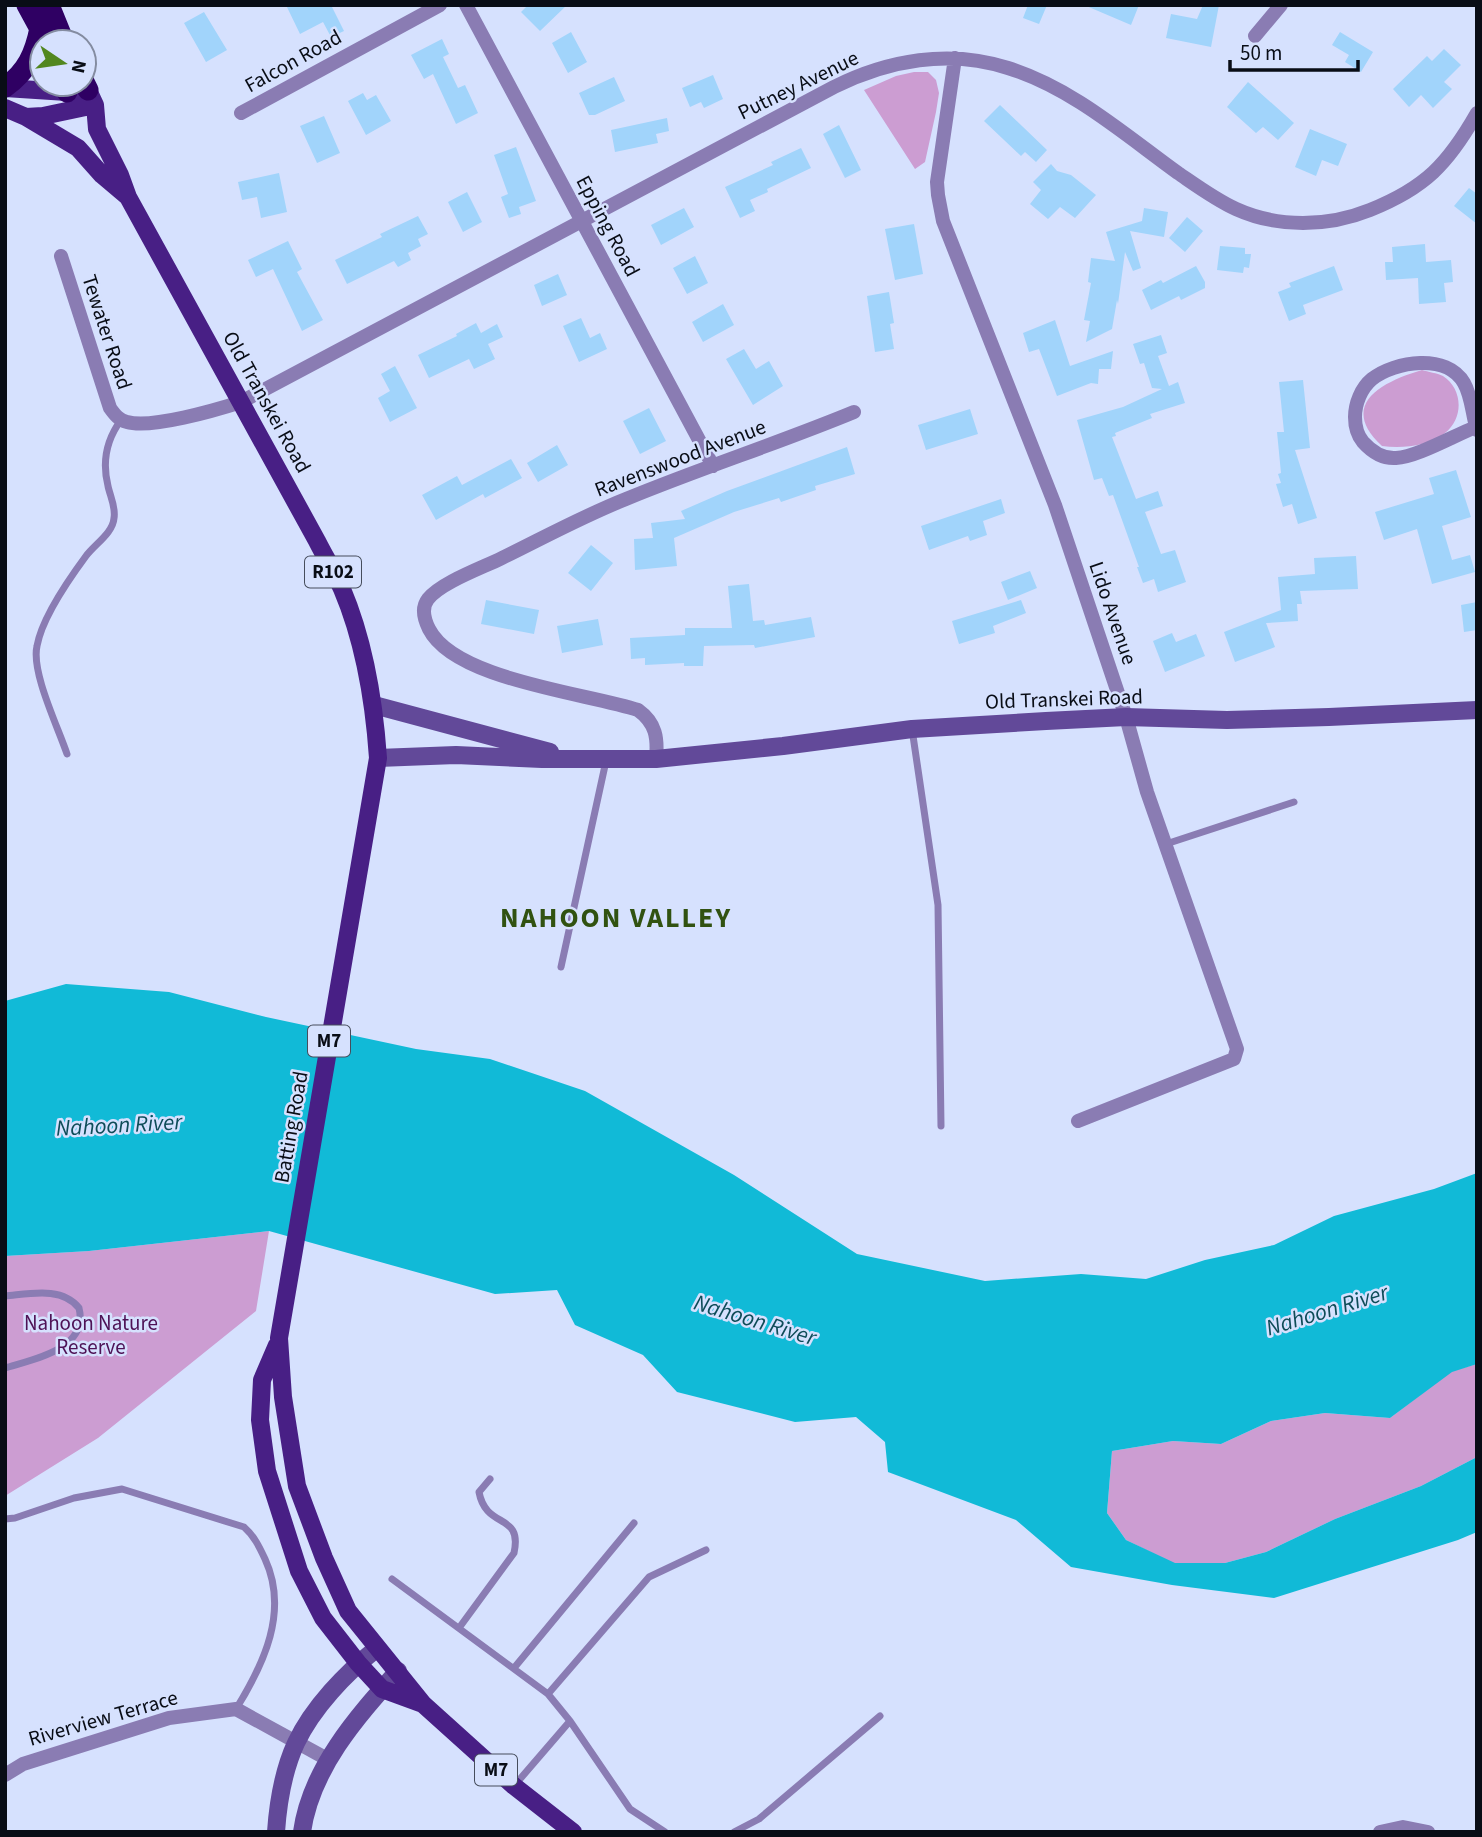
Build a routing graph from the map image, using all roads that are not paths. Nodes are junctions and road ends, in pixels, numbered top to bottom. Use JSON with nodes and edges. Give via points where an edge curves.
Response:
{"nodes":[{"id":1,"x":27,"y":5,"type":"edge"},
{"id":2,"x":49,"y":5,"type":"edge"},
{"id":3,"x":440,"y":5,"type":"edge"},
{"id":4,"x":466,"y":5,"type":"edge"},
{"id":5,"x":1282,"y":5,"type":"edge"},
{"id":6,"x":39,"y":28,"type":"edge"},
{"id":7,"x":58,"y":28,"type":"edge"},
{"id":8,"x":1255,"y":36,"type":"dead end"},
{"id":9,"x":955,"y":58,"type":"junction"},
{"id":10,"x":28,"y":65,"type":"edge"},
{"id":11,"x":5,"y":88,"type":"edge"},
{"id":12,"x":28,"y":90,"type":"edge"},
{"id":13,"x":70,"y":98,"type":"edge"},
{"id":14,"x":81,"y":98,"type":"edge"},
{"id":15,"x":5,"y":108,"type":"edge"},
{"id":16,"x":241,"y":113,"type":"dead end"},
{"id":17,"x":1477,"y":113,"type":"edge"},
{"id":18,"x":26,"y":117,"type":"junction"},
{"id":19,"x":128,"y":197,"type":"junction"},
{"id":20,"x":582,"y":221,"type":"junction"},
{"id":21,"x":61,"y":257,"type":"dead end"},
{"id":22,"x":241,"y":402,"type":"junction"},
{"id":23,"x":854,"y":412,"type":"dead end"},
{"id":24,"x":121,"y":420,"type":"junction"},
{"id":25,"x":1476,"y":428,"type":"edge"},
{"id":26,"x":713,"y":467,"type":"junction"},
{"id":27,"x":374,"y":705,"type":"junction"},
{"id":28,"x":1477,"y":710,"type":"edge"},
{"id":29,"x":1126,"y":717,"type":"junction"},
{"id":30,"x":912,"y":729,"type":"junction"},
{"id":31,"x":67,"y":754,"type":"dead end"},
{"id":32,"x":378,"y":758,"type":"junction"},
{"id":33,"x":574,"y":759,"type":"junction"},
{"id":34,"x":656,"y":759,"type":"junction"},
{"id":35,"x":606,"y":760,"type":"junction"},
{"id":36,"x":1294,"y":802,"type":"dead end"},
{"id":37,"x":369,"y":806,"type":"joint"},
{"id":38,"x":1166,"y":844,"type":"junction"},
{"id":39,"x":561,"y":967,"type":"dead end"},
{"id":40,"x":1078,"y":1121,"type":"dead end"},
{"id":41,"x":941,"y":1126,"type":"dead end"},
{"id":42,"x":5,"y":1296,"type":"edge"},
{"id":43,"x":279,"y":1338,"type":"junction"},
{"id":44,"x":5,"y":1368,"type":"edge"},
{"id":45,"x":490,"y":1479,"type":"dead end"},
{"id":46,"x":5,"y":1520,"type":"edge"},
{"id":47,"x":634,"y":1523,"type":"dead end"},
{"id":48,"x":706,"y":1550,"type":"dead end"},
{"id":49,"x":392,"y":1578,"type":"dead end"},
{"id":50,"x":459,"y":1628,"type":"junction"},
{"id":51,"x":376,"y":1649,"type":"junction"},
{"id":52,"x":358,"y":1663,"type":"junction"},
{"id":53,"x":514,"y":1668,"type":"junction"},
{"id":54,"x":398,"y":1671,"type":"junction"},
{"id":55,"x":382,"y":1689,"type":"junction"},
{"id":56,"x":548,"y":1694,"type":"junction"},
{"id":57,"x":422,"y":1704,"type":"junction"},
{"id":58,"x":236,"y":1709,"type":"junction"},
{"id":59,"x":880,"y":1716,"type":"dead end"},
{"id":60,"x":570,"y":1721,"type":"junction"},
{"id":61,"x":296,"y":1742,"type":"junction"},
{"id":62,"x":329,"y":1760,"type":"junction"},
{"id":63,"x":5,"y":1775,"type":"edge"},
{"id":64,"x":514,"y":1786,"type":"junction"},
{"id":65,"x":276,"y":1832,"type":"edge"},
{"id":66,"x":302,"y":1832,"type":"edge"},
{"id":67,"x":573,"y":1832,"type":"edge"},
{"id":68,"x":665,"y":1832,"type":"edge"},
{"id":69,"x":734,"y":1832,"type":"edge"},
{"id":70,"x":1380,"y":1832,"type":"edge"},
{"id":71,"x":1428,"y":1832,"type":"edge"}],
"edges":[{"from":1,"to":6,"type":"highway"},
{"from":2,"to":7,"type":"highway"},
{"from":3,"to":16,"type":"street","name":"Falcon Road"},
{"from":4,"to":20,"type":"street","name":"Epping Road"},
{"from":5,"to":8,"type":"street"},
{"from":9,"to":17,"type":"street","name":"Putney Avenue","via":[[1006,67],[1051,85],[1206,192],[1237,210],[1284,222],[1343,219],[1394,201],[1444,164]]},
{"from":9,"to":20,"type":"street","name":"Putney Avenue","via":[[922,58],[849,80]]},
{"from":9,"to":29,"type":"street","name":"Lido Avenue","via":[[937,181],[942,214],[1055,505]]},
{"from":10,"to":11,"type":"highway"},
{"from":11,"to":12,"type":"main road"},
{"from":13,"to":18,"type":"main road"},
{"from":14,"to":19,"type":"main road","name":"Old Transkei Road","number":"R102"},
{"from":15,"to":18,"type":"main road"},
{"from":18,"to":19,"type":"main road","via":[[78,148]]},
{"from":19,"to":22,"type":"main road","name":"Old Transkei Road","number":"R102"},
{"from":20,"to":22,"type":"street","name":"Putney Avenue"},
{"from":20,"to":26,"type":"street","name":"Epping Road"},
{"from":21,"to":24,"type":"street","name":"Tewater Road","via":[[105,396]]},
{"from":22,"to":24,"type":"street","name":"Tewater Road","via":[[160,421]]},
{"from":22,"to":27,"type":"main road","name":"Old Transkei Road","number":"R102","via":[[342,590],[364,655]]},
{"from":23,"to":26,"type":"street","name":"Ravenswood Avenue"},
{"from":24,"to":31,"type":"lane","via":[[111,434],[106,464],[115,519],[61,596],[36,647],[41,682]]},
{"from":25,"to":25,"type":"street","via":[[1463,382],[1450,369],[1429,363],[1393,369],[1371,380],[1360,394],[1355,413],[1360,438],[1386,458],[1403,457]]},
{"from":26,"to":34,"type":"street","name":"Ravenswood Avenue","via":[[560,528],[432,595],[424,607],[429,630],[444,646],[492,672],[638,710],[655,729]]},
{"from":27,"to":32,"type":"main road","name":"Old Transkei Road","number":"R102"},
{"from":27,"to":33,"type":"main road","name":"Old Transkei Road"},
{"from":28,"to":29,"type":"main road","name":"Old Transkei Road","via":[[1329,718]]},
{"from":29,"to":30,"type":"main road","name":"Old Transkei Road"},
{"from":29,"to":38,"type":"street","name":"Lido Avenue"},
{"from":30,"to":34,"type":"main road","name":"Old Transkei Road"},
{"from":30,"to":41,"type":"lane","via":[[938,905]]},
{"from":32,"to":33,"type":"main road","name":"Old Transkei Road"},
{"from":32,"to":37,"type":"main road","name":"Batting Road","number":"R102"},
{"from":33,"to":35,"type":"main road","name":"Old Transkei Road"},
{"from":34,"to":35,"type":"main road","name":"Old Transkei Road"},
{"from":35,"to":39,"type":"lane"},
{"from":36,"to":38,"type":"lane"},
{"from":37,"to":43,"type":"main road","name":"Batting Road","number":"M7"},
{"from":38,"to":40,"type":"street","name":"Lido Avenue","via":[[1237,1056]]},
{"from":42,"to":44,"type":"lane","via":[[48,1293],[67,1298],[79,1308],[80,1322],[76,1333],[51,1353]]},
{"from":43,"to":51,"type":"main road","name":"Batting Road","number":"M7","via":[[297,1486],[348,1611]]},
{"from":43,"to":52,"type":"main road","name":"Batting Road","number":"M7","via":[[262,1380],[267,1471],[299,1572],[323,1618]]},
{"from":45,"to":50,"type":"lane","via":[[479,1492],[481,1504],[514,1531],[514,1553]]},
{"from":46,"to":58,"type":"lane","via":[[74,1498],[122,1489],[244,1527],[270,1570],[275,1612],[264,1658]]},
{"from":47,"to":53,"type":"lane"},
{"from":48,"to":56,"type":"lane","via":[[649,1577]]},
{"from":49,"to":50,"type":"lane"},
{"from":50,"to":53,"type":"lane"},
{"from":51,"to":52,"type":"main road"},
{"from":51,"to":54,"type":"main road","name":"Batting Road","number":"M7"},
{"from":52,"to":55,"type":"main road","name":"Batting Road","number":"M7"},
{"from":52,"to":61,"type":"main road"},
{"from":53,"to":56,"type":"lane"},
{"from":54,"to":55,"type":"main road"},
{"from":54,"to":57,"type":"main road","name":"Batting Road","number":"M7"},
{"from":55,"to":57,"type":"main road","name":"Batting Road","number":"M7"},
{"from":55,"to":62,"type":"main road"},
{"from":56,"to":60,"type":"lane"},
{"from":57,"to":64,"type":"main road","name":"Batting Road","number":"M7"},
{"from":58,"to":61,"type":"street"},
{"from":58,"to":63,"type":"street","name":"Riverview Terrace","via":[[169,1717],[23,1764]]},
{"from":59,"to":69,"type":"lane","via":[[759,1819]]},
{"from":60,"to":64,"type":"lane"},
{"from":60,"to":68,"type":"lane","via":[[630,1809]]},
{"from":61,"to":62,"type":"street"},
{"from":61,"to":65,"type":"main road"},
{"from":62,"to":66,"type":"main road","via":[[309,1803]]},
{"from":64,"to":67,"type":"main road","name":"Batting Road","number":"M7"},
{"from":70,"to":71,"type":"street","via":[[1403,1827]]}]}
